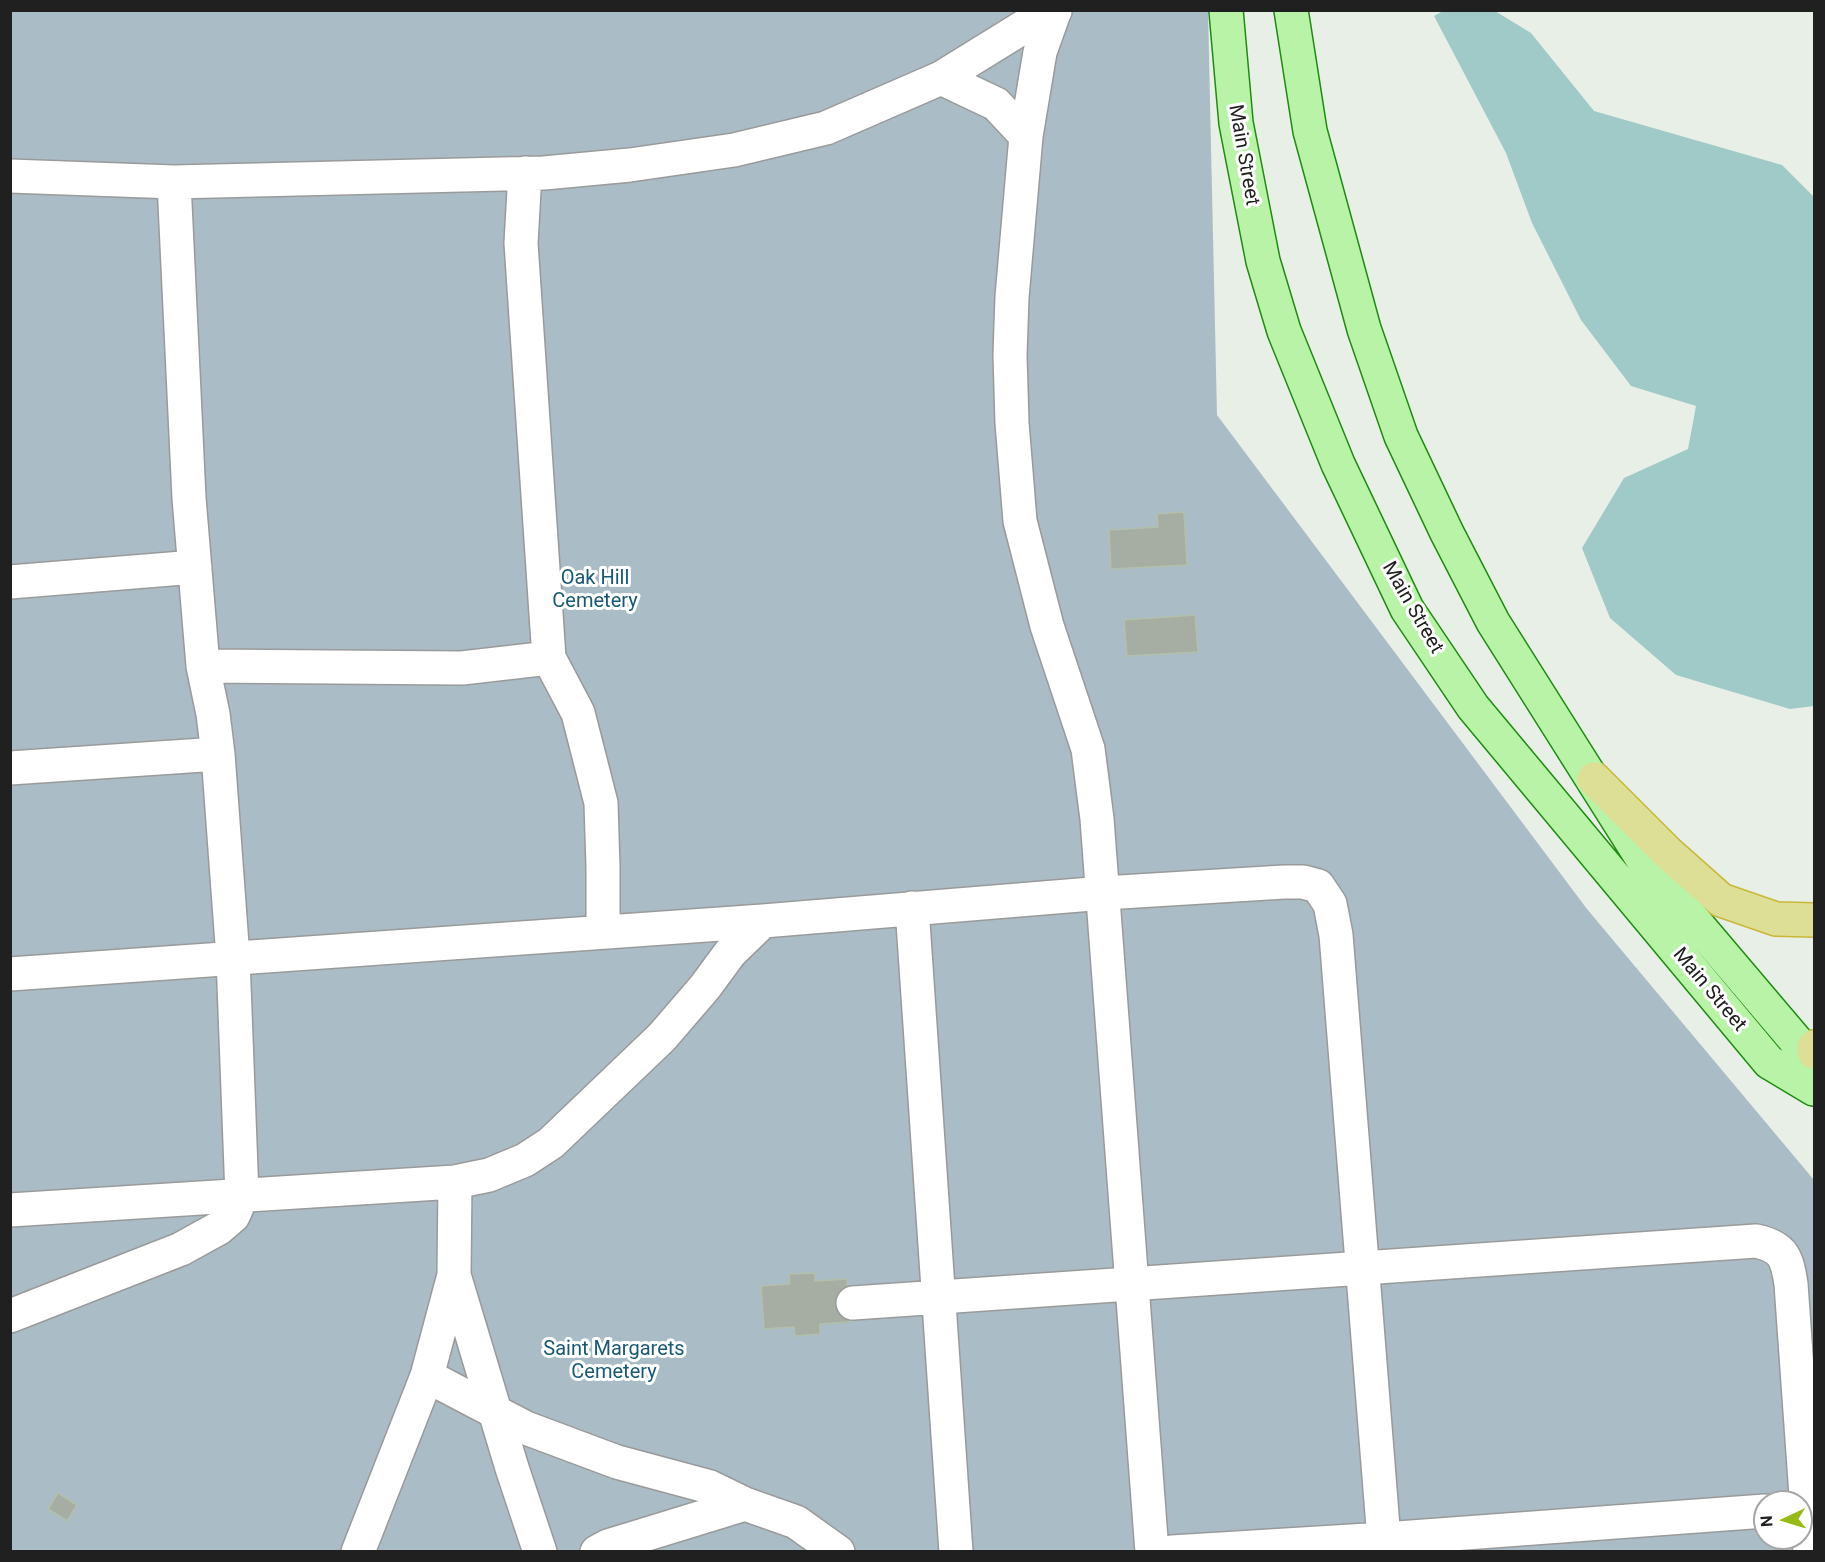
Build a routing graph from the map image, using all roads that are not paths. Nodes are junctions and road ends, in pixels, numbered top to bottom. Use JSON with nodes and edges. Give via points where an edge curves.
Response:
{"nodes":[{"id":1,"x":1226,"y":10,"type":"edge"},
{"id":2,"x":1292,"y":10,"type":"edge"},
{"id":3,"x":941,"y":78,"type":"junction"},
{"id":4,"x":1026,"y":136,"type":"junction"},
{"id":5,"x":525,"y":173,"type":"junction"},
{"id":6,"x":10,"y":176,"type":"edge"},
{"id":7,"x":174,"y":182,"type":"junction"},
{"id":8,"x":195,"y":567,"type":"junction"},
{"id":9,"x":10,"y":582,"type":"edge"},
{"id":10,"x":549,"y":658,"type":"junction"},
{"id":11,"x":203,"y":666,"type":"junction"},
{"id":12,"x":218,"y":754,"type":"junction"},
{"id":13,"x":10,"y":768,"type":"edge"},
{"id":14,"x":1594,"y":779,"type":"junction"},
{"id":15,"x":1104,"y":893,"type":"junction"},
{"id":16,"x":912,"y":908,"type":"junction"},
{"id":17,"x":1815,"y":920,"type":"edge"},
{"id":18,"x":763,"y":921,"type":"junction"},
{"id":19,"x":603,"y":932,"type":"junction"},
{"id":20,"x":233,"y":958,"type":"junction"},
{"id":21,"x":10,"y":974,"type":"edge"},
{"id":22,"x":1815,"y":1047,"type":"edge"},
{"id":23,"x":1815,"y":1052,"type":"edge"},
{"id":24,"x":1815,"y":1081,"type":"edge"},
{"id":25,"x":1815,"y":1089,"type":"edge"},
{"id":26,"x":455,"y":1182,"type":"junction"},
{"id":27,"x":242,"y":1196,"type":"junction"},
{"id":28,"x":10,"y":1210,"type":"edge"},
{"id":29,"x":1364,"y":1268,"type":"junction"},
{"id":30,"x":454,"y":1275,"type":"junction"},
{"id":31,"x":1131,"y":1284,"type":"junction"},
{"id":32,"x":939,"y":1298,"type":"junction"},
{"id":33,"x":853,"y":1304,"type":"dead end"},
{"id":34,"x":10,"y":1316,"type":"edge"},
{"id":35,"x":427,"y":1376,"type":"junction"},
{"id":36,"x":495,"y":1411,"type":"junction"},
{"id":37,"x":1803,"y":1490,"type":"edge"},
{"id":38,"x":745,"y":1504,"type":"junction"},
{"id":39,"x":1753,"y":1512,"type":"edge"},
{"id":40,"x":1385,"y":1545,"type":"edge"},
{"id":41,"x":358,"y":1551,"type":"edge"},
{"id":42,"x":540,"y":1551,"type":"edge"},
{"id":43,"x":597,"y":1551,"type":"edge"},
{"id":44,"x":838,"y":1551,"type":"edge"},
{"id":45,"x":956,"y":1551,"type":"edge"},
{"id":46,"x":1152,"y":1551,"type":"edge"},
{"id":47,"x":1172,"y":1551,"type":"edge"}],
"edges":[{"from":1,"to":25,"type":"main road","name":"Main Street","via":[[1236,123],[1263,261],[1284,331],[1338,464],[1407,609],[1473,707],[1769,1062]]},
{"from":2,"to":14,"type":"main road","name":"Main Street","via":[[1310,131],[1364,329],[1401,436],[1492,622]]},
{"from":3,"to":4,"type":"lane","via":[[996,104]]},
{"from":3,"to":4,"type":"lane","via":[[1055,10],[1040,52]]},
{"from":3,"to":5,"type":"lane","via":[[826,128],[734,150],[630,165]]},
{"from":4,"to":15,"type":"lane","via":[[1010,355],[1020,522],[1047,626],[1088,749]]},
{"from":5,"to":7,"type":"lane"},
{"from":5,"to":10,"type":"lane","via":[[521,243]]},
{"from":6,"to":7,"type":"lane"},
{"from":7,"to":8,"type":"lane"},
{"from":8,"to":9,"type":"lane"},
{"from":8,"to":11,"type":"lane"},
{"from":10,"to":11,"type":"lane","via":[[462,668]]},
{"from":10,"to":19,"type":"lane","via":[[578,713],[601,802]]},
{"from":11,"to":12,"type":"lane"},
{"from":12,"to":13,"type":"lane"},
{"from":12,"to":20,"type":"lane"},
{"from":14,"to":17,"type":"highway","via":[[1721,900],[1776,919]]},
{"from":14,"to":24,"type":"main road","name":"Main Street","via":[[1645,863],[1796,1041]]},
{"from":15,"to":16,"type":"lane"},
{"from":15,"to":29,"type":"lane","via":[[1284,882],[1318,886],[1330,904],[1336,935]]},
{"from":15,"to":31,"type":"lane"},
{"from":16,"to":18,"type":"lane"},
{"from":16,"to":32,"type":"lane"},
{"from":18,"to":19,"type":"lane"},
{"from":18,"to":26,"type":"lane","via":[[730,953],[662,1037],[551,1143],[525,1160],[489,1175]]},
{"from":19,"to":20,"type":"lane"},
{"from":20,"to":21,"type":"lane"},
{"from":20,"to":27,"type":"lane"},
{"from":22,"to":23,"type":"highway"},
{"from":26,"to":27,"type":"lane"},
{"from":26,"to":30,"type":"lane"},
{"from":27,"to":28,"type":"lane"},
{"from":27,"to":34,"type":"lane","via":[[233,1216],[181,1250]]},
{"from":29,"to":31,"type":"lane"},
{"from":29,"to":37,"type":"lane","via":[[1756,1241],[1770,1244],[1782,1253],[1791,1284]]},
{"from":29,"to":40,"type":"lane"},
{"from":30,"to":35,"type":"lane"},
{"from":30,"to":36,"type":"lane"},
{"from":31,"to":32,"type":"lane"},
{"from":31,"to":46,"type":"lane"},
{"from":32,"to":33,"type":"lane"},
{"from":32,"to":45,"type":"lane"},
{"from":35,"to":36,"type":"lane"},
{"from":35,"to":41,"type":"lane"},
{"from":36,"to":38,"type":"lane","via":[[526,1428],[617,1462],[710,1487]]},
{"from":36,"to":42,"type":"lane"},
{"from":38,"to":43,"type":"lane"},
{"from":38,"to":44,"type":"lane","via":[[796,1522]]},
{"from":39,"to":40,"type":"lane"},
{"from":40,"to":47,"type":"lane"}]}
